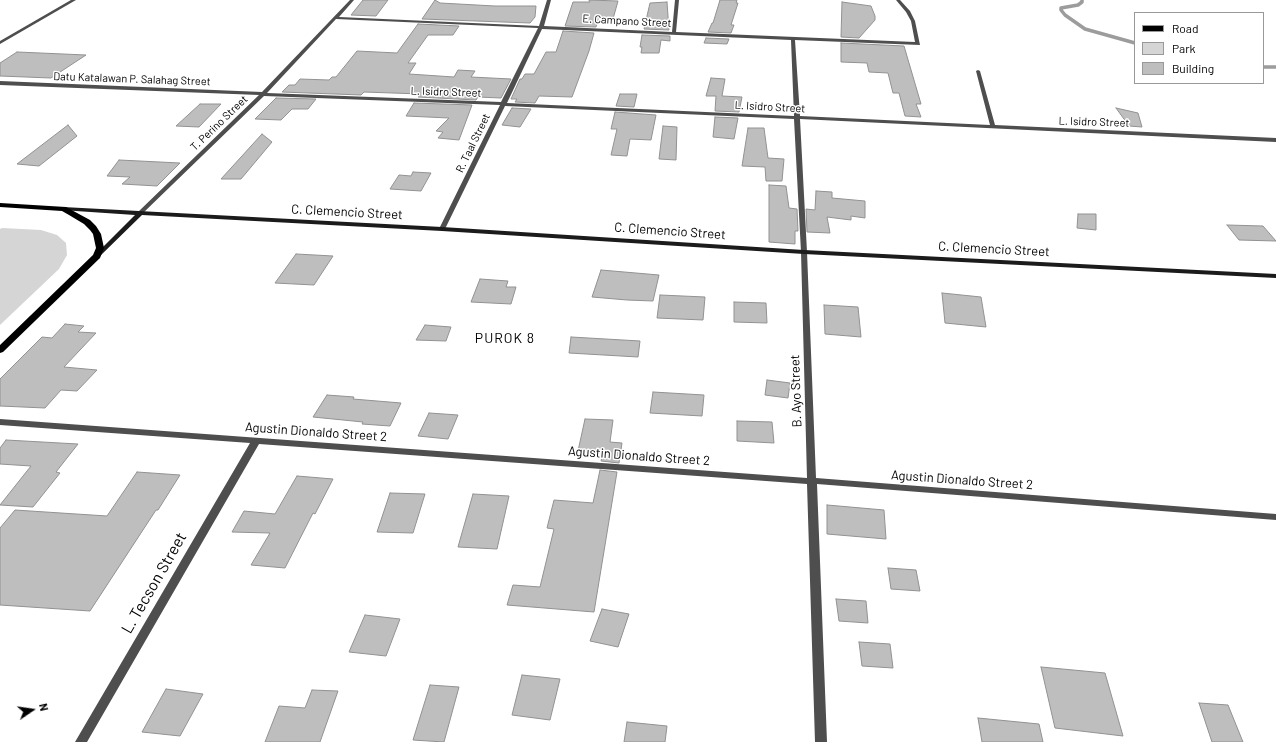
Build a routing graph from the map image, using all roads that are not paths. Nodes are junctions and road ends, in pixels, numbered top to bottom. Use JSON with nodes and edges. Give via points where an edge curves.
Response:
{"nodes":[{"id":1,"x":74,"y":0,"type":"edge"},
{"id":2,"x":352,"y":0,"type":"edge"},
{"id":3,"x":549,"y":0,"type":"edge"},
{"id":4,"x":677,"y":0,"type":"edge"},
{"id":5,"x":898,"y":0,"type":"edge"},
{"id":6,"x":335,"y":18,"type":"junction"},
{"id":7,"x":541,"y":27,"type":"junction"},
{"id":8,"x":674,"y":33,"type":"junction"},
{"id":9,"x":793,"y":39,"type":"junction"},
{"id":10,"x":0,"y":43,"type":"edge"},
{"id":11,"x":978,"y":71,"type":"dead end"},
{"id":12,"x":0,"y":83,"type":"edge"},
{"id":13,"x":263,"y":94,"type":"junction"},
{"id":14,"x":503,"y":104,"type":"junction"},
{"id":15,"x":798,"y":118,"type":"junction"},
{"id":16,"x":993,"y":128,"type":"junction"},
{"id":17,"x":1276,"y":140,"type":"edge"},
{"id":18,"x":0,"y":205,"type":"edge"},
{"id":19,"x":63,"y":209,"type":"junction"},
{"id":20,"x":140,"y":213,"type":"junction"},
{"id":21,"x":442,"y":229,"type":"junction"},
{"id":22,"x":804,"y":252,"type":"junction"},
{"id":23,"x":97,"y":256,"type":"junction"},
{"id":24,"x":1276,"y":276,"type":"edge"},
{"id":25,"x":0,"y":350,"type":"edge"},
{"id":26,"x":0,"y":422,"type":"edge"},
{"id":27,"x":256,"y":441,"type":"junction"},
{"id":28,"x":812,"y":481,"type":"junction"},
{"id":29,"x":1276,"y":518,"type":"edge"},
{"id":30,"x":81,"y":742,"type":"edge"},
{"id":31,"x":821,"y":742,"type":"edge"}],
"edges":[{"from":1,"to":10,"type":"street"},
{"from":2,"to":6,"type":"street","name":"T. Perino Street"},
{"from":3,"to":7,"type":"street","name":"R. Taal Street"},
{"from":4,"to":8,"type":"street"},
{"from":5,"to":9,"type":"street","name":"E. Campano Street","via":[[913,21],[918,44]]},
{"from":6,"to":7,"type":"street","name":"E. Campano Street"},
{"from":6,"to":13,"type":"street","name":"T. Perino Street"},
{"from":7,"to":8,"type":"street","name":"E. Campano Street"},
{"from":7,"to":14,"type":"street","name":"R. Taal Street"},
{"from":8,"to":9,"type":"street","name":"E. Campano Street"},
{"from":9,"to":15,"type":"street","name":"B. Ayo Street"},
{"from":11,"to":16,"type":"street"},
{"from":12,"to":13,"type":"street","name":"Datu Katalawan P. Salahag Street"},
{"from":13,"to":14,"type":"street","name":"L. Isidro Street"},
{"from":13,"to":20,"type":"street","name":"T. Perino Street"},
{"from":14,"to":15,"type":"street","name":"L. Isidro Street"},
{"from":14,"to":21,"type":"street","name":"R. Taal Street"},
{"from":15,"to":16,"type":"street","name":"L. Isidro Street"},
{"from":15,"to":22,"type":"street","name":"B. Ayo Street"},
{"from":16,"to":17,"type":"street","name":"L. Isidro Street"},
{"from":18,"to":19,"type":"main road"},
{"from":19,"to":20,"type":"street","name":"C. Clemencio Street"},
{"from":19,"to":23,"type":"main road","via":[[80,217],[92,228],[99,241]]},
{"from":20,"to":21,"type":"street","name":"C. Clemencio Street"},
{"from":20,"to":23,"type":"street","name":"T. Perino Street"},
{"from":21,"to":22,"type":"street","name":"C. Clemencio Street"},
{"from":22,"to":24,"type":"street","name":"C. Clemencio Street"},
{"from":22,"to":28,"type":"street","name":"B. Ayo Street"},
{"from":23,"to":25,"type":"main road"},
{"from":26,"to":27,"type":"street","name":"Agustin Dionaldo Street 2"},
{"from":27,"to":28,"type":"street","name":"Agustin Dionaldo Street 2"},
{"from":27,"to":30,"type":"street","name":"L. Tecson Street"},
{"from":28,"to":29,"type":"street","name":"Agustin Dionaldo Street 2"},
{"from":28,"to":31,"type":"street","name":"B. Ayo Street"}]}
